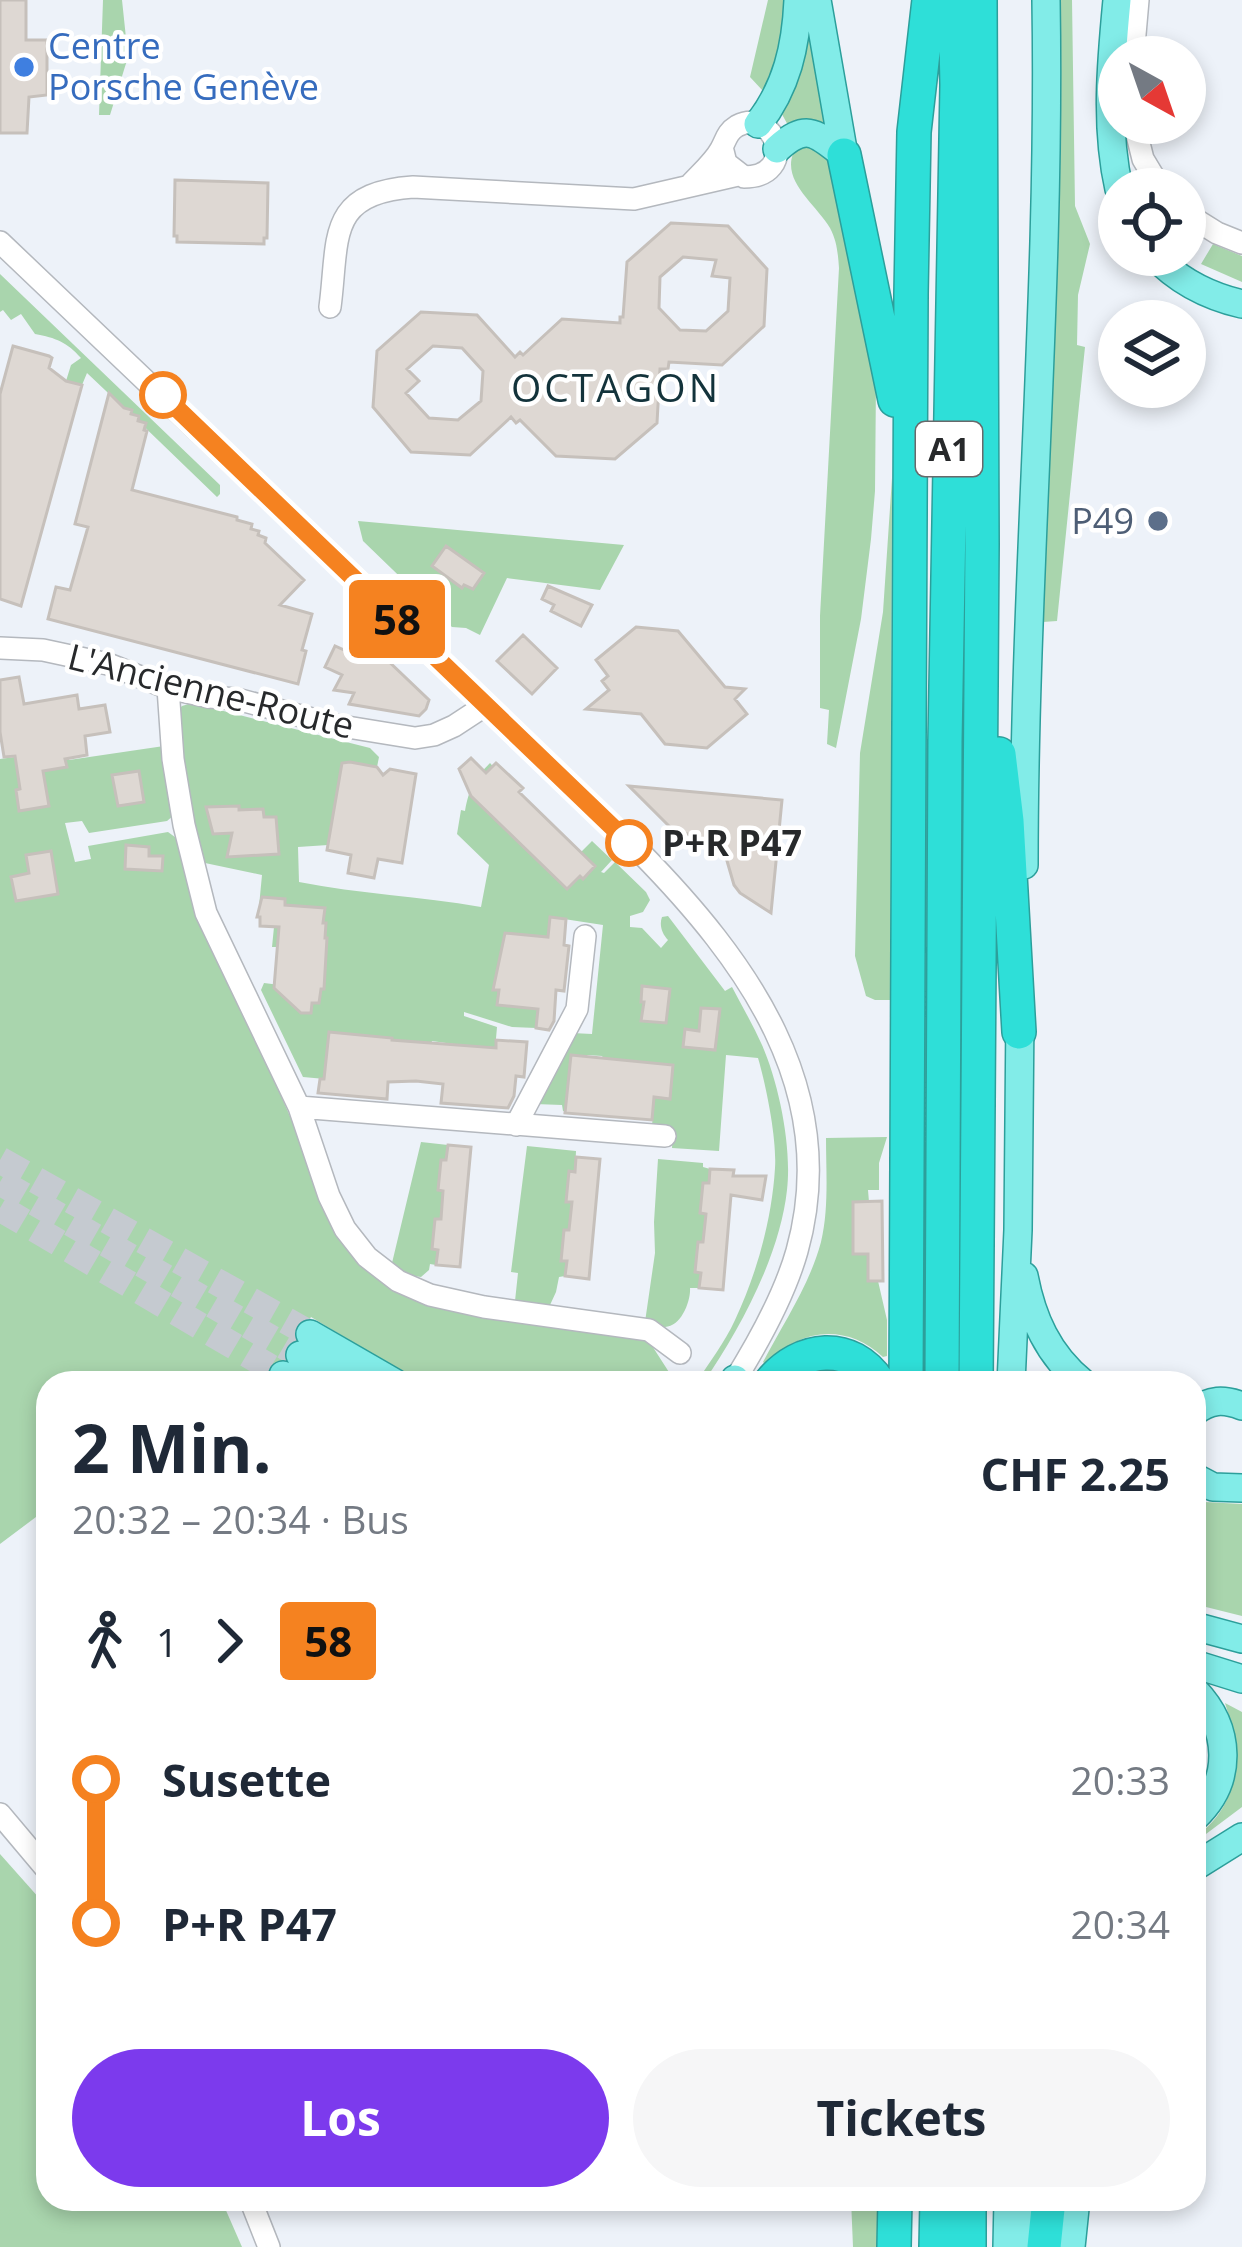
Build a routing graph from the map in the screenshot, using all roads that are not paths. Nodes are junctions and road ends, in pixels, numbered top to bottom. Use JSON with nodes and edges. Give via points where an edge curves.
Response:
{"nodes":[{"id":1,"x":798,"y":0,"type":"edge"},
{"id":2,"x":817,"y":0,"type":"edge"},
{"id":3,"x":929,"y":0,"type":"edge"},
{"id":4,"x":955,"y":0,"type":"edge"},
{"id":5,"x":980,"y":0,"type":"edge"},
{"id":6,"x":1046,"y":0,"type":"edge"},
{"id":7,"x":1117,"y":0,"type":"edge"},
{"id":8,"x":1138,"y":0,"type":"edge"},
{"id":9,"x":1135,"y":36,"type":"edge"},
{"id":10,"x":758,"y":124,"type":"junction"},
{"id":11,"x":722,"y":147,"type":"junction"},
{"id":12,"x":777,"y":149,"type":"junction"},
{"id":13,"x":844,"y":155,"type":"junction"},
{"id":14,"x":1116,"y":168,"type":"edge"},
{"id":15,"x":737,"y":175,"type":"junction"},
{"id":16,"x":690,"y":185,"type":"junction"},
{"id":17,"x":1206,"y":226,"type":"edge"},
{"id":18,"x":0,"y":242,"type":"edge"},
{"id":19,"x":1242,"y":243,"type":"edge"},
{"id":20,"x":1176,"y":276,"type":"edge"},
{"id":21,"x":1242,"y":304,"type":"edge"},
{"id":22,"x":330,"y":308,"type":"dead end"},
{"id":23,"x":908,"y":466,"type":"junction"},
{"id":24,"x":982,"y":579,"type":"junction"},
{"id":25,"x":0,"y":648,"type":"edge"},
{"id":26,"x":168,"y":688,"type":"junction"},
{"id":27,"x":486,"y":705,"type":"junction"},
{"id":28,"x":585,"y":936,"type":"dead end"},
{"id":29,"x":1019,"y":1032,"type":"junction"},
{"id":30,"x":299,"y":1106,"type":"junction"},
{"id":31,"x":516,"y":1125,"type":"junction"},
{"id":32,"x":665,"y":1136,"type":"dead end"},
{"id":33,"x":1018,"y":1230,"type":"junction"},
{"id":34,"x":680,"y":1353,"type":"dead end"},
{"id":35,"x":298,"y":1362,"type":"tunnel mouth"},
{"id":36,"x":339,"y":1371,"type":"edge"},
{"id":37,"x":740,"y":1371,"type":"edge"},
{"id":38,"x":783,"y":1371,"type":"edge"},
{"id":39,"x":870,"y":1371,"type":"edge"},
{"id":40,"x":906,"y":1371,"type":"edge"},
{"id":41,"x":942,"y":1371,"type":"edge"},
{"id":42,"x":976,"y":1371,"type":"edge"},
{"id":43,"x":1012,"y":1371,"type":"edge"},
{"id":44,"x":1070,"y":1371,"type":"edge"},
{"id":45,"x":1206,"y":1406,"type":"edge"},
{"id":46,"x":1242,"y":1406,"type":"edge"},
{"id":47,"x":1237,"y":1484,"type":"edge"},
{"id":48,"x":1206,"y":1485,"type":"edge"},
{"id":49,"x":1206,"y":1630,"type":"edge"},
{"id":50,"x":1241,"y":1638,"type":"edge"},
{"id":51,"x":1206,"y":1668,"type":"edge"},
{"id":52,"x":1242,"y":1679,"type":"edge"},
{"id":53,"x":1206,"y":1704,"type":"edge"},
{"id":54,"x":1206,"y":1803,"type":"edge"},
{"id":55,"x":0,"y":1814,"type":"edge"},
{"id":56,"x":1242,"y":1837,"type":"edge"},
{"id":57,"x":36,"y":1857,"type":"edge"},
{"id":58,"x":1206,"y":1860,"type":"edge"},
{"id":59,"x":255,"y":2211,"type":"edge"},
{"id":60,"x":895,"y":2211,"type":"edge"},
{"id":61,"x":937,"y":2211,"type":"edge"},
{"id":62,"x":969,"y":2211,"type":"edge"},
{"id":63,"x":1008,"y":2211,"type":"edge"},
{"id":64,"x":1028,"y":2211,"type":"edge"},
{"id":65,"x":1048,"y":2211,"type":"edge"},
{"id":66,"x":1075,"y":2211,"type":"edge"},
{"id":67,"x":269,"y":2247,"type":"edge"},
{"id":68,"x":894,"y":2247,"type":"edge"},
{"id":69,"x":936,"y":2247,"type":"edge"},
{"id":70,"x":969,"y":2247,"type":"edge"},
{"id":71,"x":1007,"y":2247,"type":"edge"},
{"id":72,"x":1028,"y":2247,"type":"edge"},
{"id":73,"x":1044,"y":2247,"type":"edge"},
{"id":74,"x":1071,"y":2247,"type":"edge"}],
"edges":[{"from":1,"to":10,"type":"main road","via":[[785,81]]},
{"from":2,"to":13,"type":"main road"},
{"from":3,"to":23,"type":"highway","via":[[914,132]]},
{"from":4,"to":41,"type":"highway","number":"A1"},
{"from":5,"to":24,"type":"highway","number":"A1"},
{"from":6,"to":29,"type":"main road"},
{"from":7,"to":14,"type":"main road","via":[[1110,94]]},
{"from":8,"to":9,"type":"street"},
{"from":10,"to":11,"type":"street","via":[[732,129]]},
{"from":10,"to":12,"type":"street"},
{"from":11,"to":15,"type":"street"},
{"from":11,"to":16,"type":"street"},
{"from":12,"to":13,"type":"main road","via":[[795,134],[812,133]]},
{"from":12,"to":15,"type":"street","via":[[767,171]]},
{"from":13,"to":23,"type":"highway"},
{"from":15,"to":16,"type":"street"},
{"from":16,"to":22,"type":"street","via":[[634,199],[413,187],[367,196],[341,223]]},
{"from":17,"to":19,"type":"street"},
{"from":18,"to":27,"type":"street"},
{"from":20,"to":21,"type":"main road"},
{"from":23,"to":40,"type":"highway"},
{"from":24,"to":29,"type":"highway"},
{"from":24,"to":42,"type":"highway","number":"A1"},
{"from":25,"to":26,"type":"street","name":"L'Ancienne-Route","via":[[108,664]]},
{"from":26,"to":27,"type":"street","name":"L'Ancienne-Route","via":[[415,738]]},
{"from":26,"to":30,"type":"street","via":[[184,825],[206,913]]},
{"from":27,"to":37,"type":"street","via":[[700,918],[753,988],[788,1060],[806,1146],[804,1216],[784,1285]]},
{"from":28,"to":31,"type":"street","via":[[578,1009]]},
{"from":29,"to":33,"type":"main road"},
{"from":30,"to":31,"type":"street"},
{"from":30,"to":34,"type":"street","via":[[345,1229],[398,1281],[484,1306],[650,1330]]},
{"from":31,"to":32,"type":"street"},
{"from":33,"to":43,"type":"main road"},
{"from":33,"to":44,"type":"main road","via":[[1037,1322]]},
{"from":35,"to":36,"type":"main road"},
{"from":38,"to":39,"type":"highway","via":[[826,1352]]},
{"from":45,"to":46,"type":"main road"},
{"from":47,"to":48,"type":"main road"},
{"from":49,"to":50,"type":"main road"},
{"from":51,"to":52,"type":"main road"},
{"from":53,"to":54,"type":"main road","via":[[1224,1757]]},
{"from":55,"to":57,"type":"street"},
{"from":56,"to":58,"type":"main road"},
{"from":59,"to":67,"type":"street"},
{"from":60,"to":68,"type":"highway"},
{"from":61,"to":69,"type":"highway"},
{"from":62,"to":70,"type":"highway"},
{"from":63,"to":71,"type":"main road"},
{"from":64,"to":72,"type":"main road"},
{"from":65,"to":73,"type":"highway"},
{"from":66,"to":74,"type":"main road"}]}
